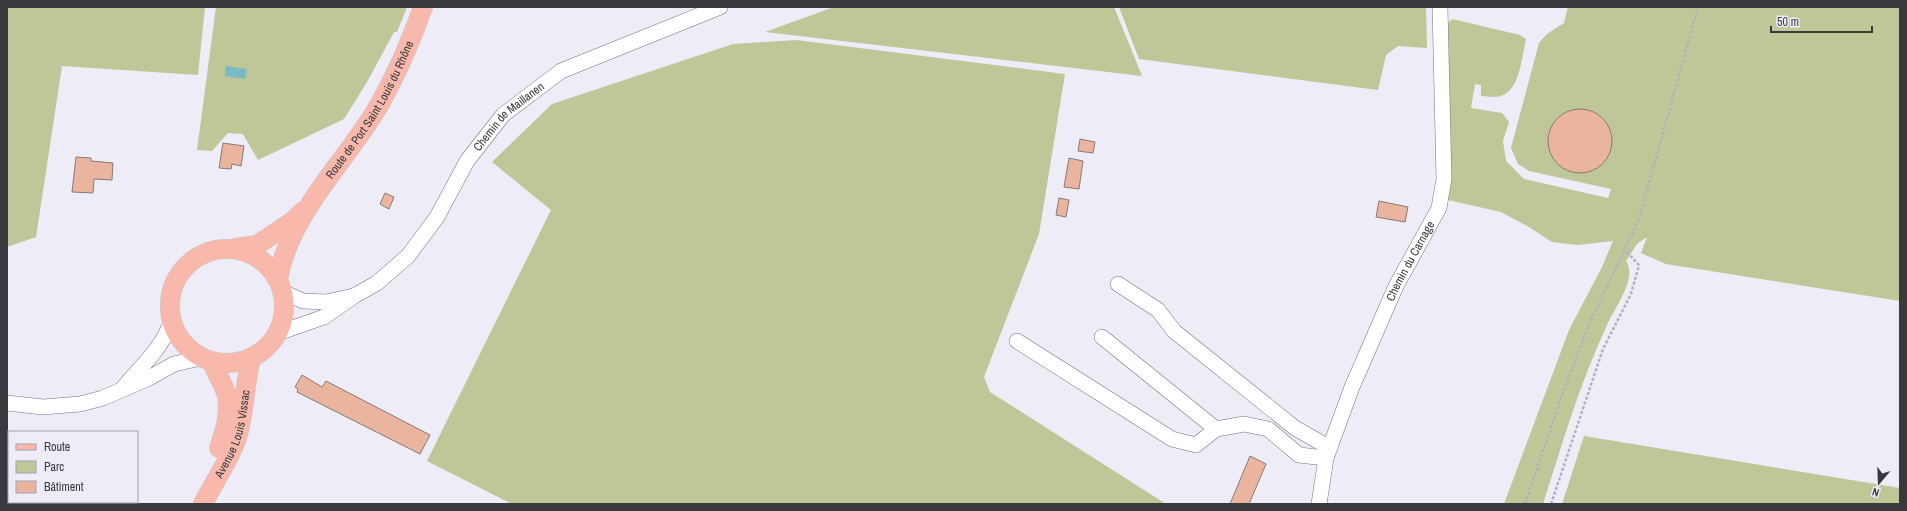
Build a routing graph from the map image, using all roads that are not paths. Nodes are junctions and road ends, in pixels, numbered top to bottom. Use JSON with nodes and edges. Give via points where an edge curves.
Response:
{"nodes":[{"id":1,"x":423,"y":7,"type":"edge"},
{"id":2,"x":720,"y":7,"type":"edge"},
{"id":3,"x":1440,"y":7,"type":"edge"},
{"id":4,"x":308,"y":207,"type":"junction"},
{"id":5,"x":226,"y":249,"type":"junction"},
{"id":6,"x":1118,"y":284,"type":"dead end"},
{"id":7,"x":280,"y":285,"type":"junction"},
{"id":8,"x":354,"y":296,"type":"junction"},
{"id":9,"x":171,"y":322,"type":"junction"},
{"id":10,"x":278,"y":334,"type":"junction"},
{"id":11,"x":1102,"y":337,"type":"dead end"},
{"id":12,"x":1017,"y":341,"type":"dead end"},
{"id":13,"x":251,"y":359,"type":"junction"},
{"id":14,"x":206,"y":360,"type":"junction"},
{"id":15,"x":122,"y":388,"type":"junction"},
{"id":16,"x":7,"y":403,"type":"edge"},
{"id":17,"x":1216,"y":429,"type":"junction"},
{"id":18,"x":1328,"y":453,"type":"junction"},
{"id":19,"x":202,"y":504,"type":"edge"},
{"id":20,"x":1319,"y":504,"type":"edge"}],
"edges":[{"from":1,"to":4,"type":"main road","name":"Route de Port Saint Louis du Rhône","via":[[405,55],[375,111]]},
{"from":2,"to":8,"type":"street","name":"Chemin de Maillanen","via":[[561,71],[503,115],[467,160],[437,217],[408,256],[377,283]]},
{"from":3,"to":18,"type":"street","name":"Chemin du Carnage","via":[[1444,179],[1439,208],[1396,286],[1352,387]]},
{"from":4,"to":5,"type":"main road","name":"Route de Port Saint Louis du Rhône","via":[[257,246]]},
{"from":4,"to":7,"type":"main road","name":"Route de Port Saint Louis du Rhône","via":[[282,258]]},
{"from":5,"to":7,"type":"main road","via":[[242,251],[256,257],[268,267]]},
{"from":5,"to":9,"type":"main road","via":[[211,251],[185,266],[176,278],[171,292]]},
{"from":6,"to":18,"type":"street","via":[[1158,310],[1174,331]]},
{"from":7,"to":8,"type":"street","via":[[303,301],[326,302]]},
{"from":7,"to":10,"type":"main road","via":[[284,306]]},
{"from":8,"to":10,"type":"street","via":[[324,317]]},
{"from":9,"to":14,"type":"main road","via":[[182,343]]},
{"from":9,"to":15,"type":"street","via":[[164,340]]},
{"from":10,"to":13,"type":"main road","via":[[266,348]]},
{"from":11,"to":17,"type":"street"},
{"from":12,"to":17,"type":"street","via":[[1172,439],[1196,445]]},
{"from":13,"to":14,"type":"main road","via":[[232,364]]},
{"from":13,"to":19,"type":"main road","name":"Avenue Louis Vissac","via":[[235,441]]},
{"from":14,"to":15,"type":"street","via":[[174,364],[149,378]]},
{"from":14,"to":19,"type":"main road","name":"Avenue Louis Vissac","via":[[227,395],[228,415]]},
{"from":15,"to":16,"type":"street","via":[[102,398],[80,404],[43,407]]},
{"from":17,"to":18,"type":"street","via":[[1244,424],[1268,429],[1299,455]]},
{"from":18,"to":20,"type":"street","name":"Chemin du Carnage"}]}
